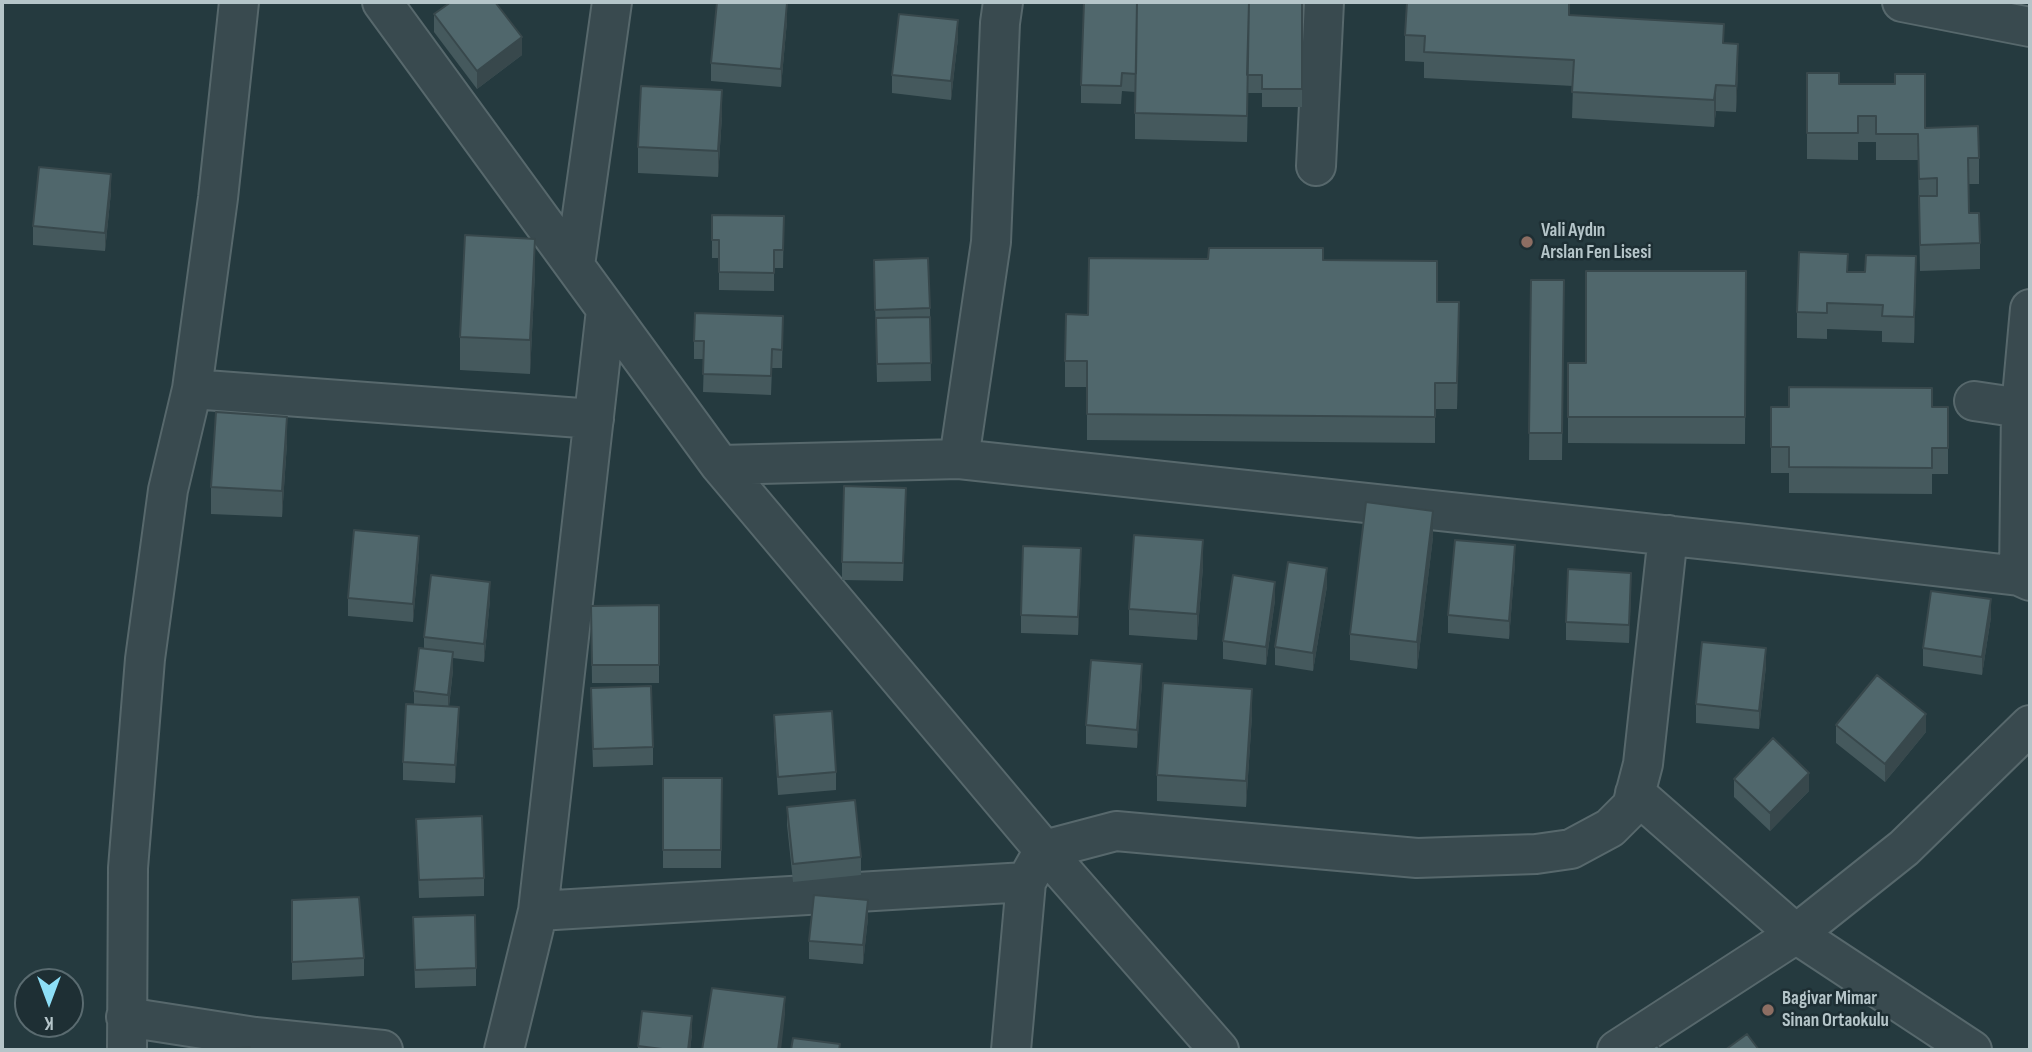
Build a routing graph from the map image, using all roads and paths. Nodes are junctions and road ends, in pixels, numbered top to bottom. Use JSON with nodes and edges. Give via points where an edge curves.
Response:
{"nodes":[{"id":1,"x":239,"y":2,"type":"edge"},
{"id":2,"x":382,"y":2,"type":"edge"},
{"id":3,"x":612,"y":2,"type":"edge"},
{"id":4,"x":1003,"y":2,"type":"edge"},
{"id":5,"x":1324,"y":2,"type":"edge"},
{"id":6,"x":1902,"y":2,"type":"edge"},
{"id":7,"x":2030,"y":27,"type":"edge"},
{"id":8,"x":1316,"y":166,"type":"dead end"},
{"id":9,"x":575,"y":265,"type":"junction"},
{"id":10,"x":2030,"y":309,"type":"edge"},
{"id":11,"x":606,"y":310,"type":"junction"},
{"id":12,"x":192,"y":389,"type":"junction"},
{"id":13,"x":1974,"y":401,"type":"dead end"},
{"id":14,"x":2021,"y":408,"type":"junction"},
{"id":15,"x":594,"y":419,"type":"junction"},
{"id":16,"x":959,"y":459,"type":"junction"},
{"id":17,"x":720,"y":464,"type":"junction"},
{"id":18,"x":1668,"y":535,"type":"junction"},
{"id":19,"x":2025,"y":579,"type":"edge"},
{"id":20,"x":2030,"y":725,"type":"edge"},
{"id":21,"x":1635,"y":793,"type":"junction"},
{"id":22,"x":1035,"y":866,"type":"junction"},
{"id":23,"x":538,"y":911,"type":"junction"},
{"id":24,"x":1796,"y":934,"type":"junction"},
{"id":25,"x":127,"y":1034,"type":"edge"},
{"id":26,"x":383,"y":1050,"type":"edge"},
{"id":27,"x":504,"y":1050,"type":"edge"},
{"id":28,"x":1011,"y":1050,"type":"edge"},
{"id":29,"x":1219,"y":1050,"type":"edge"},
{"id":30,"x":1617,"y":1050,"type":"edge"},
{"id":31,"x":1972,"y":1050,"type":"edge"}],
"edges":[{"from":1,"to":12,"type":"street"},
{"from":2,"to":9,"type":"street"},
{"from":3,"to":9,"type":"street"},
{"from":4,"to":16,"type":"street","via":[[991,242]]},
{"from":5,"to":8,"type":"street"},
{"from":6,"to":7,"type":"street"},
{"from":9,"to":11,"type":"street"},
{"from":10,"to":14,"type":"street"},
{"from":11,"to":15,"type":"street"},
{"from":11,"to":17,"type":"street"},
{"from":12,"to":15,"type":"street"},
{"from":12,"to":25,"type":"street","via":[[168,490],[145,659],[128,868]]},
{"from":13,"to":14,"type":"street"},
{"from":14,"to":19,"type":"street"},
{"from":15,"to":23,"type":"street"},
{"from":16,"to":17,"type":"street"},
{"from":16,"to":18,"type":"street"},
{"from":17,"to":22,"type":"street"},
{"from":18,"to":19,"type":"street"},
{"from":18,"to":21,"type":"street","via":[[1643,764]]},
{"from":20,"to":24,"type":"street","via":[[1904,848]]},
{"from":21,"to":22,"type":"street","via":[[1632,806],[1610,828],[1571,849],[1536,854],[1417,858],[1116,831]]},
{"from":21,"to":24,"type":"street"},
{"from":22,"to":23,"type":"street"},
{"from":22,"to":28,"type":"street"},
{"from":22,"to":29,"type":"street"},
{"from":23,"to":27,"type":"street"},
{"from":24,"to":30,"type":"street"},
{"from":24,"to":31,"type":"street"},
{"from":25,"to":26,"type":"street","via":[[255,1037]]}]}
